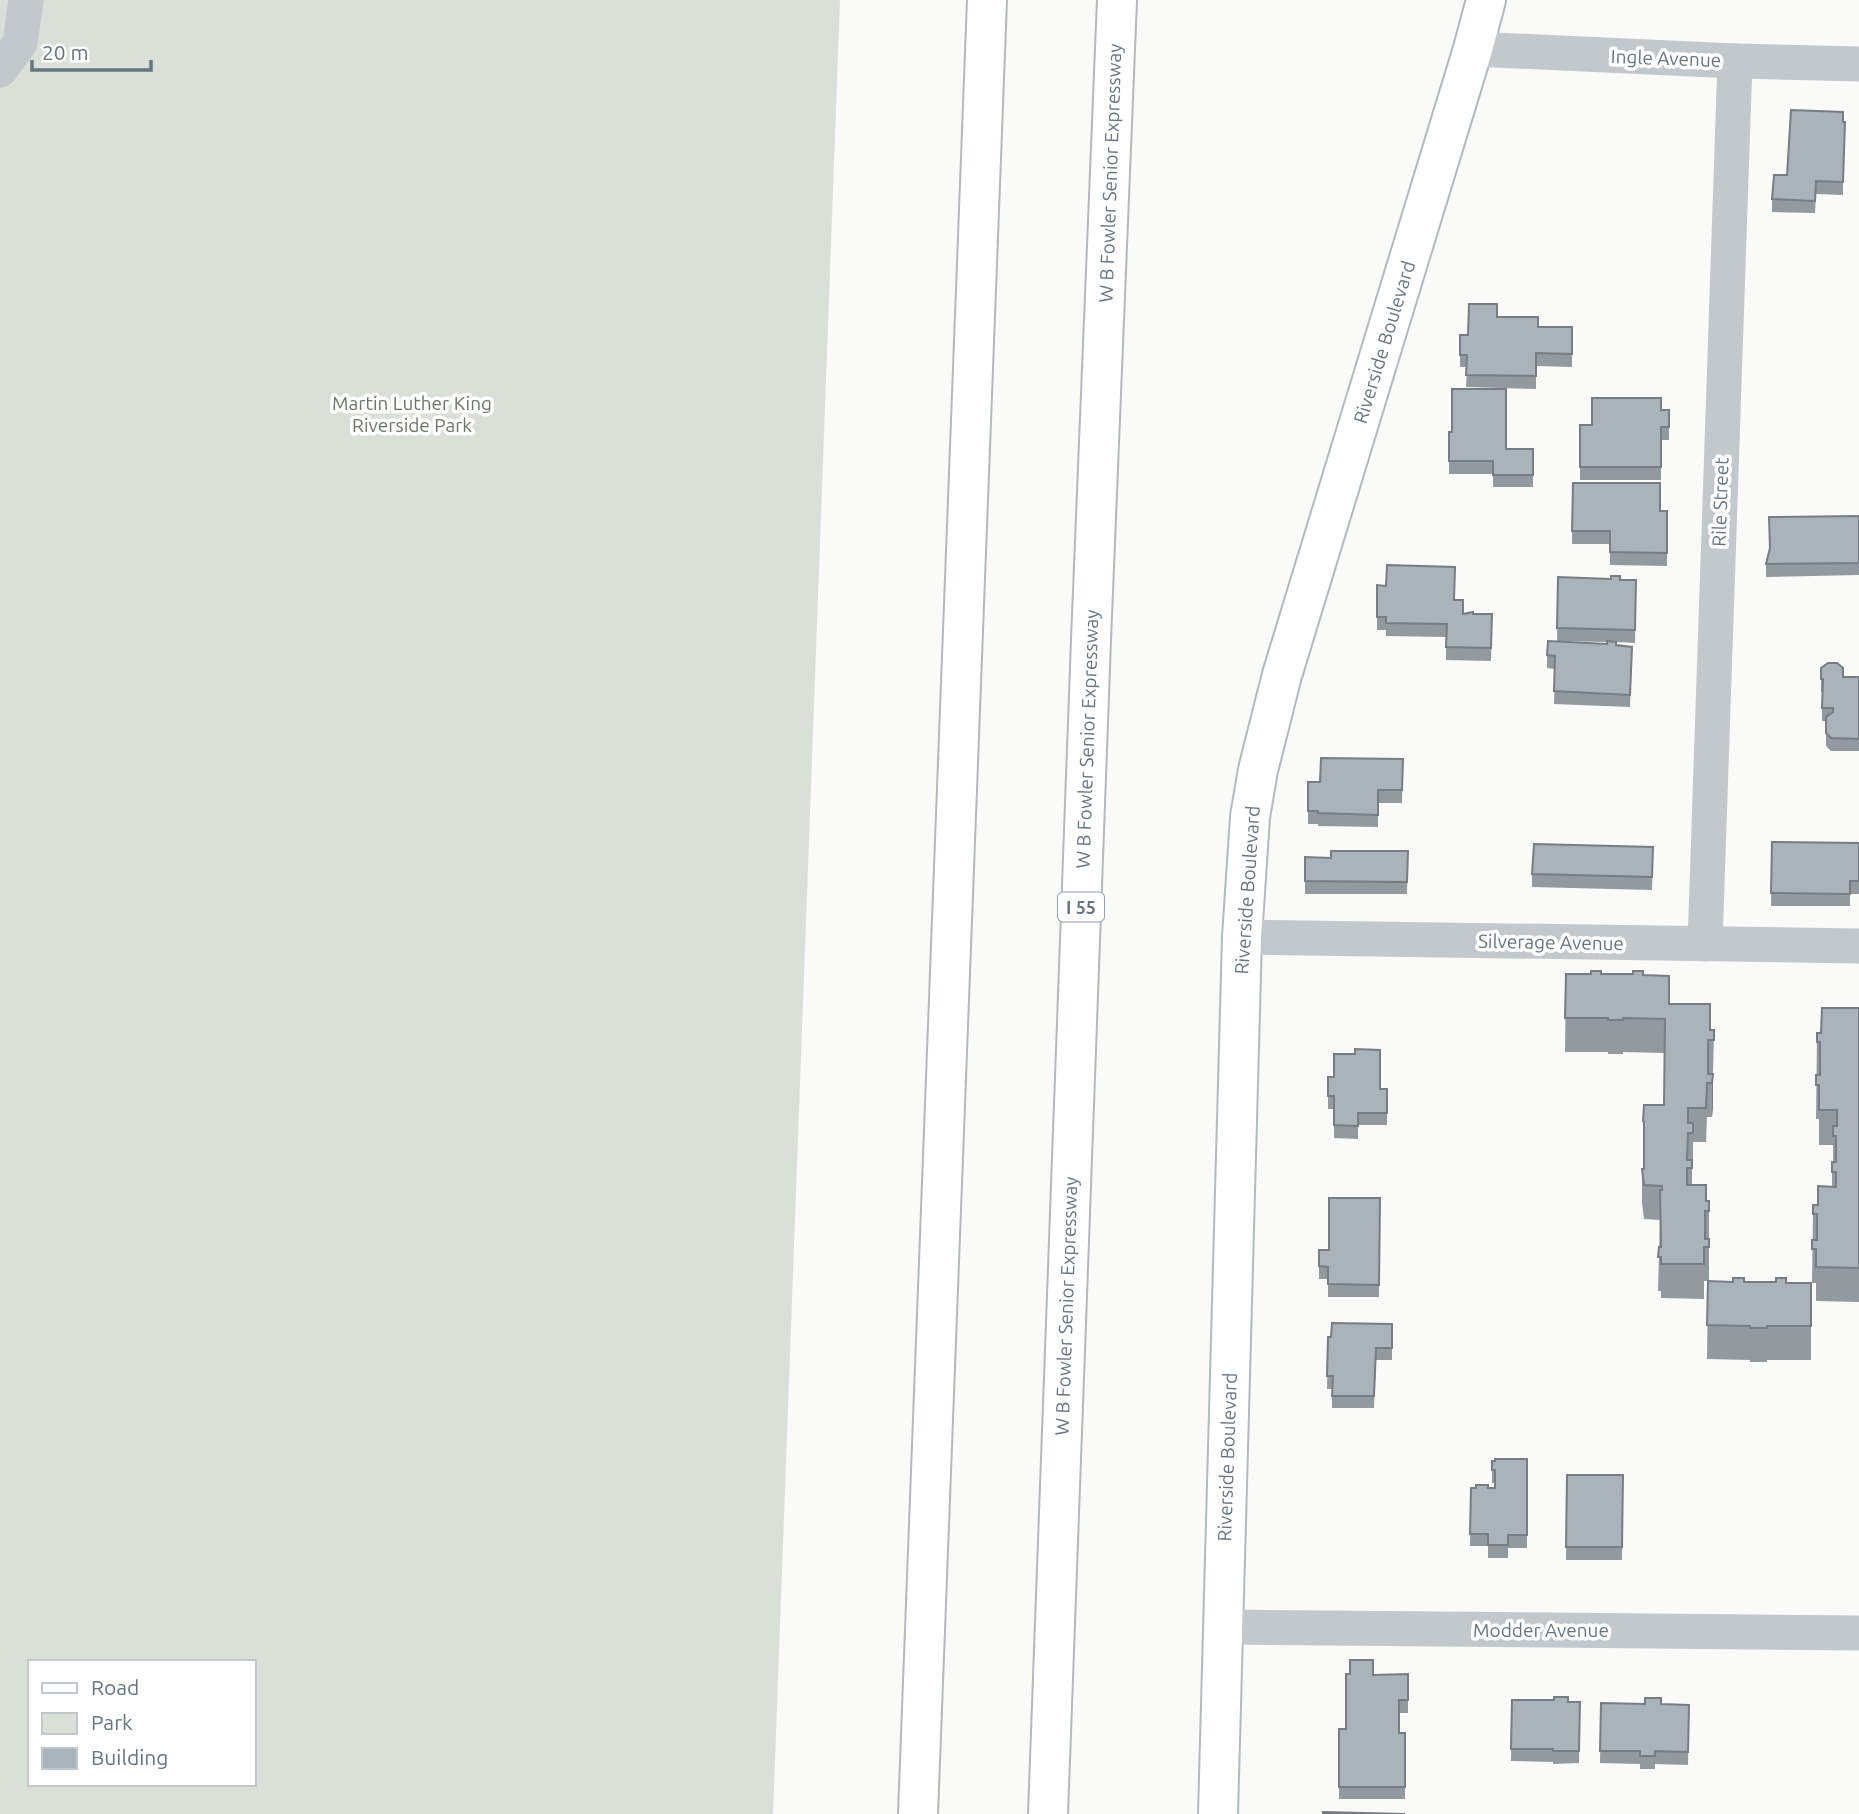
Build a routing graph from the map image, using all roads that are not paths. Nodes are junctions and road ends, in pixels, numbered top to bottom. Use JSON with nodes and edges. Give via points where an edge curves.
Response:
{"nodes":[{"id":1,"x":26,"y":0,"type":"edge"},
{"id":2,"x":987,"y":0,"type":"edge"},
{"id":3,"x":1117,"y":0,"type":"edge"},
{"id":4,"x":1486,"y":0,"type":"edge"},
{"id":5,"x":1473,"y":49,"type":"junction"},
{"id":6,"x":1735,"y":61,"type":"junction"},
{"id":7,"x":1859,"y":64,"type":"edge"},
{"id":8,"x":0,"y":70,"type":"edge"},
{"id":9,"x":1242,"y":937,"type":"junction"},
{"id":10,"x":1705,"y":944,"type":"junction"},
{"id":11,"x":1859,"y":946,"type":"edge"},
{"id":12,"x":1223,"y":1627,"type":"junction"},
{"id":13,"x":1859,"y":1633,"type":"edge"},
{"id":14,"x":918,"y":1814,"type":"edge"},
{"id":15,"x":1048,"y":1814,"type":"edge"},
{"id":16,"x":1218,"y":1814,"type":"edge"}],
"edges":[{"from":1,"to":8,"type":"street","via":[[19,43]]},
{"from":2,"to":14,"type":"main road"},
{"from":3,"to":15,"type":"main road","name":"W B Fowler Senior Expressway","number":"I 55"},
{"from":4,"to":5,"type":"main road","name":"Riverside Boulevard"},
{"from":5,"to":6,"type":"street","name":"Ingle Avenue"},
{"from":5,"to":9,"type":"main road","name":"Riverside Boulevard","via":[[1268,726],[1250,817]]},
{"from":6,"to":7,"type":"street","name":"Ingle Avenue"},
{"from":6,"to":10,"type":"street","name":"Rile Street"},
{"from":9,"to":10,"type":"street","name":"Silverage Avenue"},
{"from":9,"to":12,"type":"main road","name":"Riverside Boulevard"},
{"from":10,"to":11,"type":"street","name":"Silverage Avenue"},
{"from":12,"to":13,"type":"street","name":"Modder Avenue"},
{"from":12,"to":16,"type":"main road","name":"Riverside Boulevard"}]}
